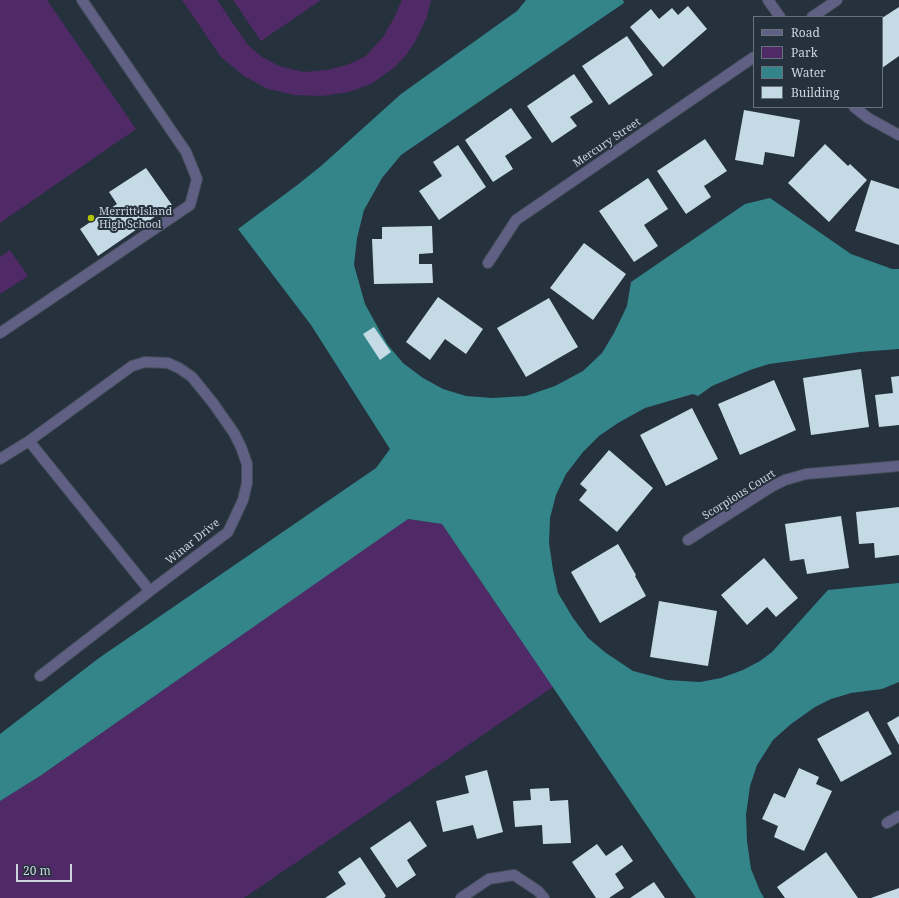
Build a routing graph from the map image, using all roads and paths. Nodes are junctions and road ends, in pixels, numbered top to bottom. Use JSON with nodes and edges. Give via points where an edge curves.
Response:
{"nodes":[{"id":1,"x":82,"y":0,"type":"edge"},
{"id":2,"x":768,"y":0,"type":"edge"},
{"id":3,"x":837,"y":0,"type":"edge"},
{"id":4,"x":779,"y":16,"type":"edge"},
{"id":5,"x":813,"y":16,"type":"edge"},
{"id":6,"x":753,"y":58,"type":"edge"},
{"id":7,"x":855,"y":108,"type":"edge"},
{"id":8,"x":899,"y":135,"type":"edge"},
{"id":9,"x":488,"y":262,"type":"dead end"},
{"id":10,"x":0,"y":333,"type":"edge"},
{"id":11,"x":28,"y":441,"type":"junction"},
{"id":12,"x":0,"y":459,"type":"edge"},
{"id":13,"x":899,"y":466,"type":"edge"},
{"id":14,"x":688,"y":540,"type":"dead end"},
{"id":15,"x":150,"y":591,"type":"junction"},
{"id":16,"x":40,"y":676,"type":"dead end"},
{"id":17,"x":899,"y":816,"type":"edge"},
{"id":18,"x":887,"y":823,"type":"dead end"},
{"id":19,"x":461,"y":898,"type":"edge"},
{"id":20,"x":544,"y":898,"type":"edge"}],
"edges":[{"from":1,"to":10,"type":"street","via":[[186,152],[197,179],[190,205]]},
{"from":2,"to":4,"type":"street"},
{"from":3,"to":5,"type":"street"},
{"from":6,"to":9,"type":"street","name":"Mercury Street","via":[[516,220]]},
{"from":7,"to":8,"type":"street"},
{"from":11,"to":12,"type":"street","name":"Winar Drive"},
{"from":11,"to":15,"type":"street"},
{"from":11,"to":15,"type":"street","name":"Winar Drive","via":[[132,366],[145,362],[168,363],[192,377],[234,433],[246,464],[247,483],[243,500],[228,532]]},
{"from":13,"to":14,"type":"street","name":"Scorpious Court","via":[[806,474],[785,480]]},
{"from":15,"to":16,"type":"street","name":"Winar Drive"},
{"from":17,"to":18,"type":"street"},
{"from":19,"to":20,"type":"street","via":[[489,879],[514,875]]}]}
